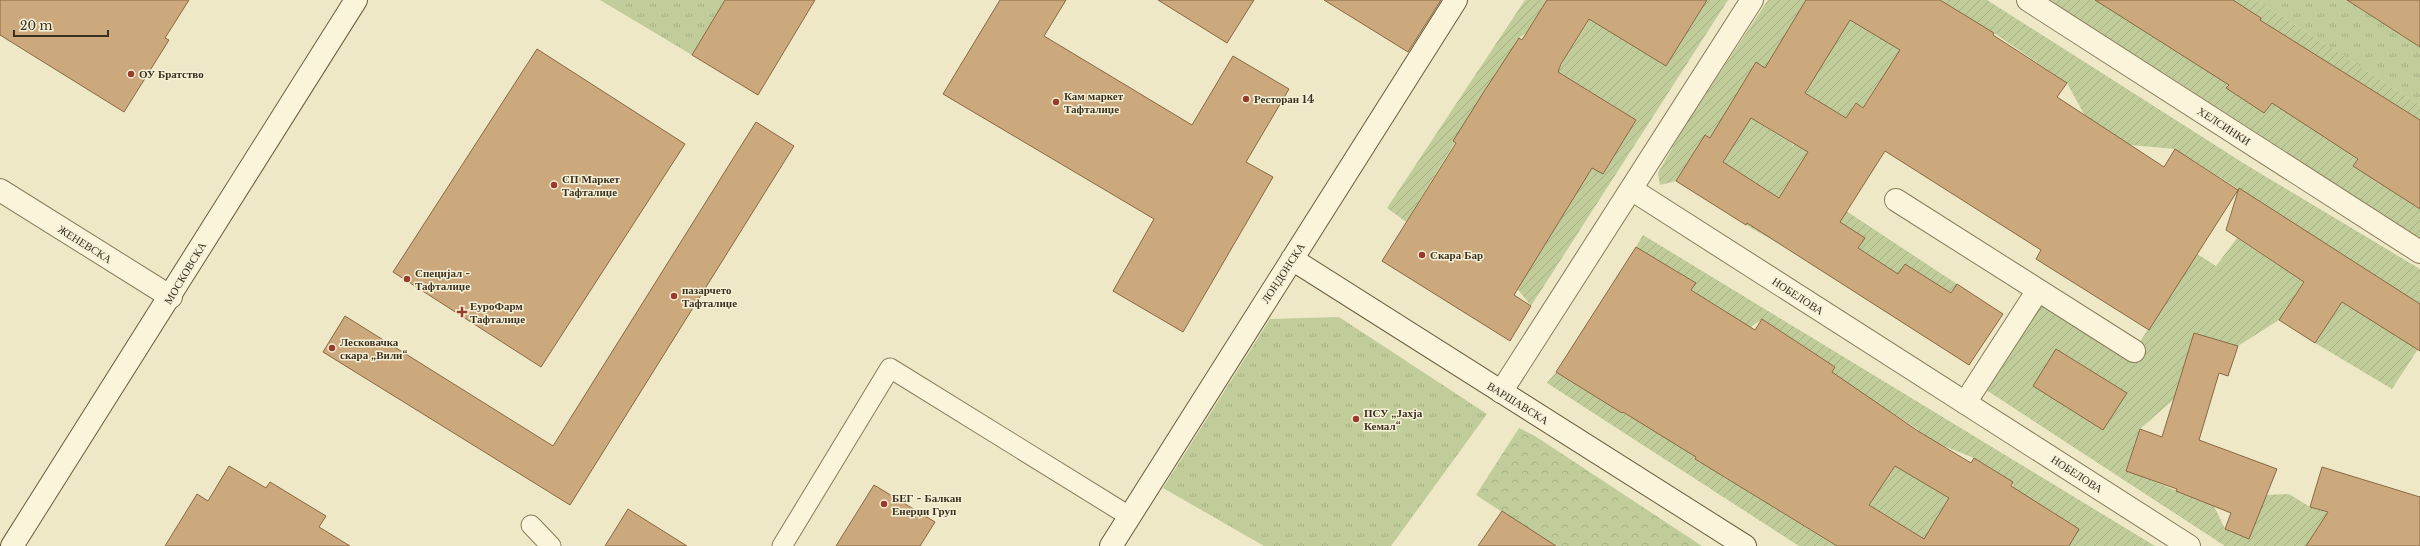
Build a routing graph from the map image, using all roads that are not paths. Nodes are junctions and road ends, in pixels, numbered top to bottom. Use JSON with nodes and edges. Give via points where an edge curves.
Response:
{"nodes":[{"id":1,"x":356,"y":0,"type":"edge"},
{"id":2,"x":1456,"y":0,"type":"edge"},
{"id":3,"x":1752,"y":0,"type":"edge"},
{"id":4,"x":2028,"y":0,"type":"edge"},
{"id":5,"x":1631,"y":189,"type":"junction"},
{"id":6,"x":0,"y":190,"type":"edge"},
{"id":7,"x":1896,"y":200,"type":"dead end"},
{"id":8,"x":2420,"y":252,"type":"edge"},
{"id":9,"x":1292,"y":259,"type":"junction"},
{"id":10,"x":2038,"y":290,"type":"junction"},
{"id":11,"x":171,"y":297,"type":"junction"},
{"id":12,"x":2134,"y":352,"type":"dead end"},
{"id":13,"x":1501,"y":392,"type":"junction"},
{"id":14,"x":1965,"y":403,"type":"junction"},
{"id":15,"x":1130,"y":516,"type":"junction"},
{"id":16,"x":531,"y":525,"type":"dead end"},
{"id":17,"x":12,"y":546,"type":"edge"},
{"id":18,"x":551,"y":546,"type":"edge"},
{"id":19,"x":782,"y":546,"type":"edge"},
{"id":20,"x":1111,"y":546,"type":"edge"},
{"id":21,"x":1745,"y":546,"type":"edge"},
{"id":22,"x":2190,"y":546,"type":"edge"}],
"edges":[{"from":1,"to":11,"type":"street","name":"МОСКОВСКА"},
{"from":2,"to":9,"type":"street","name":"ЛОНДОНСКА"},
{"from":3,"to":5,"type":"street"},
{"from":4,"to":8,"type":"street","name":"ХЕЛСИНКИ"},
{"from":5,"to":13,"type":"street"},
{"from":5,"to":14,"type":"street","name":"НОБЕЛОВА"},
{"from":6,"to":11,"type":"street","name":"ЖЕНЕВСКА"},
{"from":7,"to":10,"type":"street"},
{"from":9,"to":13,"type":"street","name":"ВАРШАВСКА"},
{"from":9,"to":15,"type":"street","name":"ЛОНДОНСКА"},
{"from":10,"to":12,"type":"street"},
{"from":10,"to":14,"type":"street"},
{"from":11,"to":17,"type":"street","name":"МОСКОВСКА"},
{"from":13,"to":21,"type":"street","name":"ВАРШАВСКА"},
{"from":14,"to":22,"type":"street","name":"НОБЕЛОВА"},
{"from":15,"to":19,"type":"lane","via":[[890,368]]},
{"from":15,"to":20,"type":"street","name":"ЛОНДОНСКА"},
{"from":16,"to":18,"type":"lane"}]}
